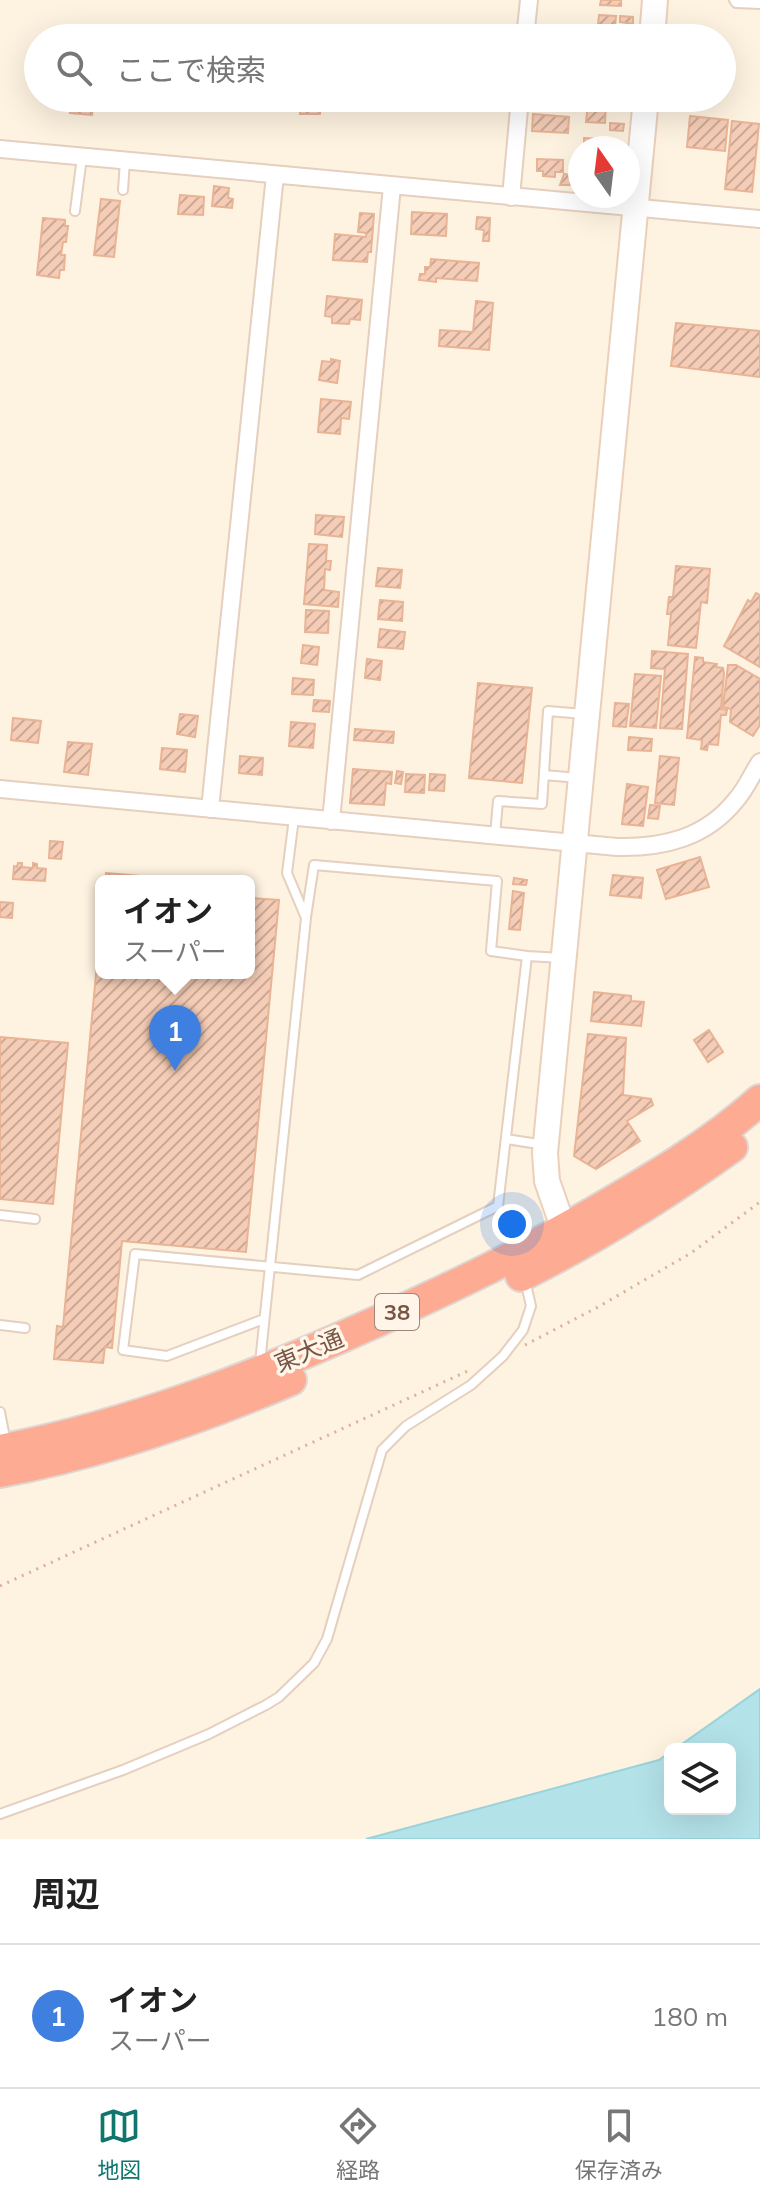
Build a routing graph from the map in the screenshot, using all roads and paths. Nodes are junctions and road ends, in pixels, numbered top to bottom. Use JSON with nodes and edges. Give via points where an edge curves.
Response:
{"nodes":[{"id":1,"x":529,"y":0,"type":"edge"},
{"id":2,"x":655,"y":0,"type":"edge"},
{"id":3,"x":734,"y":0,"type":"edge"},
{"id":4,"x":760,"y":4,"type":"edge"},
{"id":5,"x":526,"y":24,"type":"edge"},
{"id":6,"x":653,"y":24,"type":"edge"},
{"id":7,"x":519,"y":112,"type":"edge"},
{"id":8,"x":645,"y":112,"type":"edge"},
{"id":9,"x":0,"y":149,"type":"edge"},
{"id":10,"x":82,"y":157,"type":"junction"},
{"id":11,"x":640,"y":158,"type":"edge"},
{"id":12,"x":125,"y":161,"type":"junction"},
{"id":13,"x":275,"y":175,"type":"junction"},
{"id":14,"x":392,"y":186,"type":"junction"},
{"id":15,"x":123,"y":190,"type":"dead end"},
{"id":16,"x":511,"y":197,"type":"junction"},
{"id":17,"x":568,"y":202,"type":"edge"},
{"id":18,"x":635,"y":208,"type":"joint"},
{"id":19,"x":75,"y":211,"type":"dead end"},
{"id":20,"x":760,"y":219,"type":"edge"},
{"id":21,"x":588,"y":714,"type":"junction"},
{"id":22,"x":760,"y":762,"type":"edge"},
{"id":23,"x":544,"y":775,"type":"junction"},
{"id":24,"x":582,"y":778,"type":"junction"},
{"id":25,"x":0,"y":789,"type":"edge"},
{"id":26,"x":210,"y":809,"type":"junction"},
{"id":27,"x":294,"y":818,"type":"junction"},
{"id":28,"x":331,"y":821,"type":"junction"},
{"id":29,"x":495,"y":835,"type":"junction"},
{"id":30,"x":575,"y":842,"type":"junction"},
{"id":31,"x":306,"y":918,"type":"junction"},
{"id":32,"x":527,"y":956,"type":"junction"},
{"id":33,"x":564,"y":958,"type":"junction"},
{"id":34,"x":760,"y":1100,"type":"edge"},
{"id":35,"x":760,"y":1128,"type":"edge"},
{"id":36,"x":506,"y":1139,"type":"junction"},
{"id":37,"x":546,"y":1145,"type":"junction"},
{"id":38,"x":760,"y":1202,"type":"edge"},
{"id":39,"x":0,"y":1215,"type":"edge"},
{"id":40,"x":35,"y":1219,"type":"dead end"},
{"id":41,"x":567,"y":1240,"type":"junction"},
{"id":42,"x":269,"y":1266,"type":"junction"},
{"id":43,"x":524,"y":1275,"type":"junction"},
{"id":44,"x":264,"y":1319,"type":"junction"},
{"id":45,"x":0,"y":1325,"type":"edge"},
{"id":46,"x":25,"y":1328,"type":"dead end"},
{"id":47,"x":503,"y":1356,"type":"junction"},
{"id":48,"x":259,"y":1371,"type":"junction"},
{"id":49,"x":0,"y":1412,"type":"edge"},
{"id":50,"x":2,"y":1457,"type":"edge"},
{"id":51,"x":0,"y":1586,"type":"edge"},
{"id":52,"x":0,"y":1814,"type":"edge"}],
"edges":[{"from":1,"to":5,"type":"street"},
{"from":2,"to":6,"type":"street"},
{"from":3,"to":4,"type":"lane"},
{"from":7,"to":16,"type":"street"},
{"from":8,"to":11,"type":"street"},
{"from":9,"to":10,"type":"street"},
{"from":10,"to":12,"type":"street"},
{"from":10,"to":19,"type":"lane"},
{"from":12,"to":13,"type":"street"},
{"from":12,"to":15,"type":"lane"},
{"from":13,"to":14,"type":"street"},
{"from":13,"to":26,"type":"street"},
{"from":14,"to":16,"type":"street"},
{"from":14,"to":28,"type":"street"},
{"from":16,"to":17,"type":"street"},
{"from":18,"to":20,"type":"street"},
{"from":18,"to":21,"type":"street"},
{"from":21,"to":23,"type":"lane","via":[[548,711]]},
{"from":21,"to":24,"type":"street"},
{"from":22,"to":30,"type":"street","via":[[737,800],[701,831],[645,848]]},
{"from":23,"to":24,"type":"lane"},
{"from":23,"to":29,"type":"lane","via":[[542,804],[498,801]]},
{"from":24,"to":30,"type":"street"},
{"from":25,"to":26,"type":"street"},
{"from":26,"to":27,"type":"street"},
{"from":27,"to":28,"type":"street"},
{"from":27,"to":31,"type":"lane","via":[[287,873]]},
{"from":28,"to":29,"type":"street"},
{"from":29,"to":30,"type":"street"},
{"from":30,"to":33,"type":"street"},
{"from":31,"to":32,"type":"lane","via":[[314,865],[497,881],[491,951]]},
{"from":31,"to":42,"type":"lane"},
{"from":32,"to":33,"type":"lane"},
{"from":32,"to":36,"type":"lane"},
{"from":33,"to":37,"type":"street"},
{"from":34,"to":41,"type":"highway","name":"東大通","number":"38"},
{"from":35,"to":41,"type":"highway","name":"東大通","number":"38","via":[[664,1196]]},
{"from":36,"to":37,"type":"lane"},
{"from":36,"to":42,"type":"lane","via":[[498,1206],[358,1275]]},
{"from":37,"to":41,"type":"street","via":[[547,1181]]},
{"from":38,"to":47,"type":"path","via":[[677,1261]]},
{"from":39,"to":40,"type":"lane"},
{"from":41,"to":43,"type":"highway","name":"東大通","number":"38"},
{"from":41,"to":48,"type":"highway","name":"東大通","number":"38"},
{"from":42,"to":44,"type":"lane"},
{"from":42,"to":44,"type":"lane","via":[[135,1254],[123,1350],[167,1356]]},
{"from":43,"to":47,"type":"lane","via":[[531,1306],[523,1330]]},
{"from":43,"to":50,"type":"highway","name":"東大通","number":"38","via":[[203,1417],[56,1461]]},
{"from":44,"to":48,"type":"lane"},
{"from":45,"to":46,"type":"lane"},
{"from":47,"to":51,"type":"path"},
{"from":47,"to":52,"type":"lane","via":[[471,1385],[406,1426],[382,1450],[327,1639],[314,1663],[279,1697],[209,1734]]},
{"from":48,"to":50,"type":"highway","name":"東大通","number":"38","via":[[195,1397]]},
{"from":49,"to":50,"type":"lane"}]}
